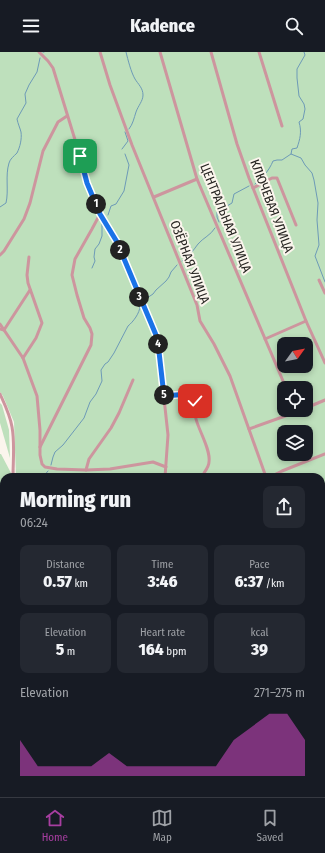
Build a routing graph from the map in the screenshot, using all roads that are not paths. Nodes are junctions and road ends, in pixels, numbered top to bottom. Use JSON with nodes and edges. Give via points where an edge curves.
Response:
{"nodes":[{"id":1,"x":39,"y":52,"type":"edge"},
{"id":2,"x":100,"y":52,"type":"edge"},
{"id":3,"x":160,"y":52,"type":"edge"},
{"id":4,"x":211,"y":52,"type":"edge"},
{"id":5,"x":259,"y":52,"type":"edge"},
{"id":6,"x":67,"y":116,"type":"junction"},
{"id":7,"x":282,"y":126,"type":"dead end"},
{"id":8,"x":197,"y":179,"type":"junction"},
{"id":9,"x":253,"y":188,"type":"junction"},
{"id":10,"x":154,"y":197,"type":"junction"},
{"id":11,"x":100,"y":214,"type":"junction"},
{"id":12,"x":296,"y":225,"type":"dead end"},
{"id":13,"x":0,"y":255,"type":"edge"},
{"id":14,"x":29,"y":257,"type":"dead end"},
{"id":15,"x":319,"y":280,"type":"dead end"},
{"id":16,"x":30,"y":290,"type":"junction"},
{"id":17,"x":325,"y":293,"type":"edge"},
{"id":18,"x":306,"y":321,"type":"junction"},
{"id":19,"x":0,"y":324,"type":"edge"},
{"id":20,"x":2,"y":329,"type":"edge"},
{"id":21,"x":265,"y":338,"type":"junction"},
{"id":22,"x":23,"y":358,"type":"junction"},
{"id":23,"x":325,"y":363,"type":"edge"},
{"id":24,"x":133,"y":380,"type":"dead end"},
{"id":25,"x":283,"y":381,"type":"edge"},
{"id":26,"x":0,"y":394,"type":"edge"},
{"id":27,"x":164,"y":396,"type":"junction"},
{"id":28,"x":325,"y":400,"type":"edge"},
{"id":29,"x":313,"y":405,"type":"edge"},
{"id":30,"x":280,"y":417,"type":"edge"},
{"id":31,"x":249,"y":429,"type":"junction"},
{"id":32,"x":40,"y":448,"type":"junction"},
{"id":33,"x":325,"y":454,"type":"edge"},
{"id":34,"x":166,"y":467,"type":"junction"},
{"id":35,"x":86,"y":470,"type":"junction"},
{"id":36,"x":13,"y":473,"type":"edge"},
{"id":37,"x":165,"y":473,"type":"edge"},
{"id":38,"x":204,"y":473,"type":"dead end"},
{"id":39,"x":265,"y":473,"type":"edge"},
{"id":40,"x":278,"y":473,"type":"edge"}],
"edges":[{"from":1,"to":6,"type":"street","via":[[53,68]]},
{"from":2,"to":10,"type":"street","name":"ОЗЁРНАЯ УЛИЦА","via":[[115,100]]},
{"from":3,"to":8,"type":"street","name":"ЦЕНТРАЛЬНАЯ УЛИЦА"},
{"from":4,"to":9,"type":"street","name":"КЛЮЧЕВАЯ УЛИЦА","via":[[237,144]]},
{"from":5,"to":7,"type":"street"},
{"from":6,"to":11,"type":"street","via":[[87,183]]},
{"from":6,"to":13,"type":"street","via":[[58,122],[43,151],[24,219]]},
{"from":8,"to":10,"type":"street"},
{"from":8,"to":21,"type":"street","name":"ЦЕНТРАЛЬНАЯ УЛИЦА"},
{"from":9,"to":12,"type":"street","via":[[277,178]]},
{"from":9,"to":18,"type":"street","name":"КЛЮЧЕВАЯ УЛИЦА"},
{"from":10,"to":31,"type":"street","name":"ОЗЁРНАЯ УЛИЦА","via":[[197,305],[200,320],[224,364]]},
{"from":11,"to":27,"type":"street","via":[[117,242],[156,335]]},
{"from":11,"to":32,"type":"street","via":[[75,259],[72,275],[84,318],[92,334],[91,345]]},
{"from":14,"to":16,"type":"street","via":[[27,275]]},
{"from":15,"to":17,"type":"street"},
{"from":16,"to":20,"type":"street"},
{"from":16,"to":22,"type":"street","via":[[42,323]]},
{"from":18,"to":21,"type":"street"},
{"from":18,"to":23,"type":"street","name":"КЛЮЧЕВАЯ УЛИЦА"},
{"from":19,"to":20,"type":"street"},
{"from":20,"to":22,"type":"street"},
{"from":21,"to":25,"type":"street","name":"ЦЕНТРАЛЬНАЯ УЛИЦА"},
{"from":22,"to":32,"type":"street","via":[[37,396]]},
{"from":24,"to":35,"type":"street","via":[[119,413],[89,459]]},
{"from":26,"to":36,"type":"street","via":[[8,410],[12,428]]},
{"from":27,"to":34,"type":"street","via":[[168,436]]},
{"from":27,"to":38,"type":"street","via":[[188,394],[194,397],[198,428],[209,455]]},
{"from":28,"to":29,"type":"street"},
{"from":30,"to":31,"type":"street"},
{"from":31,"to":39,"type":"street","name":"ОЗЁРНАЯ УЛИЦА"},
{"from":32,"to":35,"type":"street","via":[[42,464],[45,467]]},
{"from":33,"to":40,"type":"street"},
{"from":34,"to":35,"type":"street","via":[[153,462]]},
{"from":34,"to":37,"type":"street"}]}
